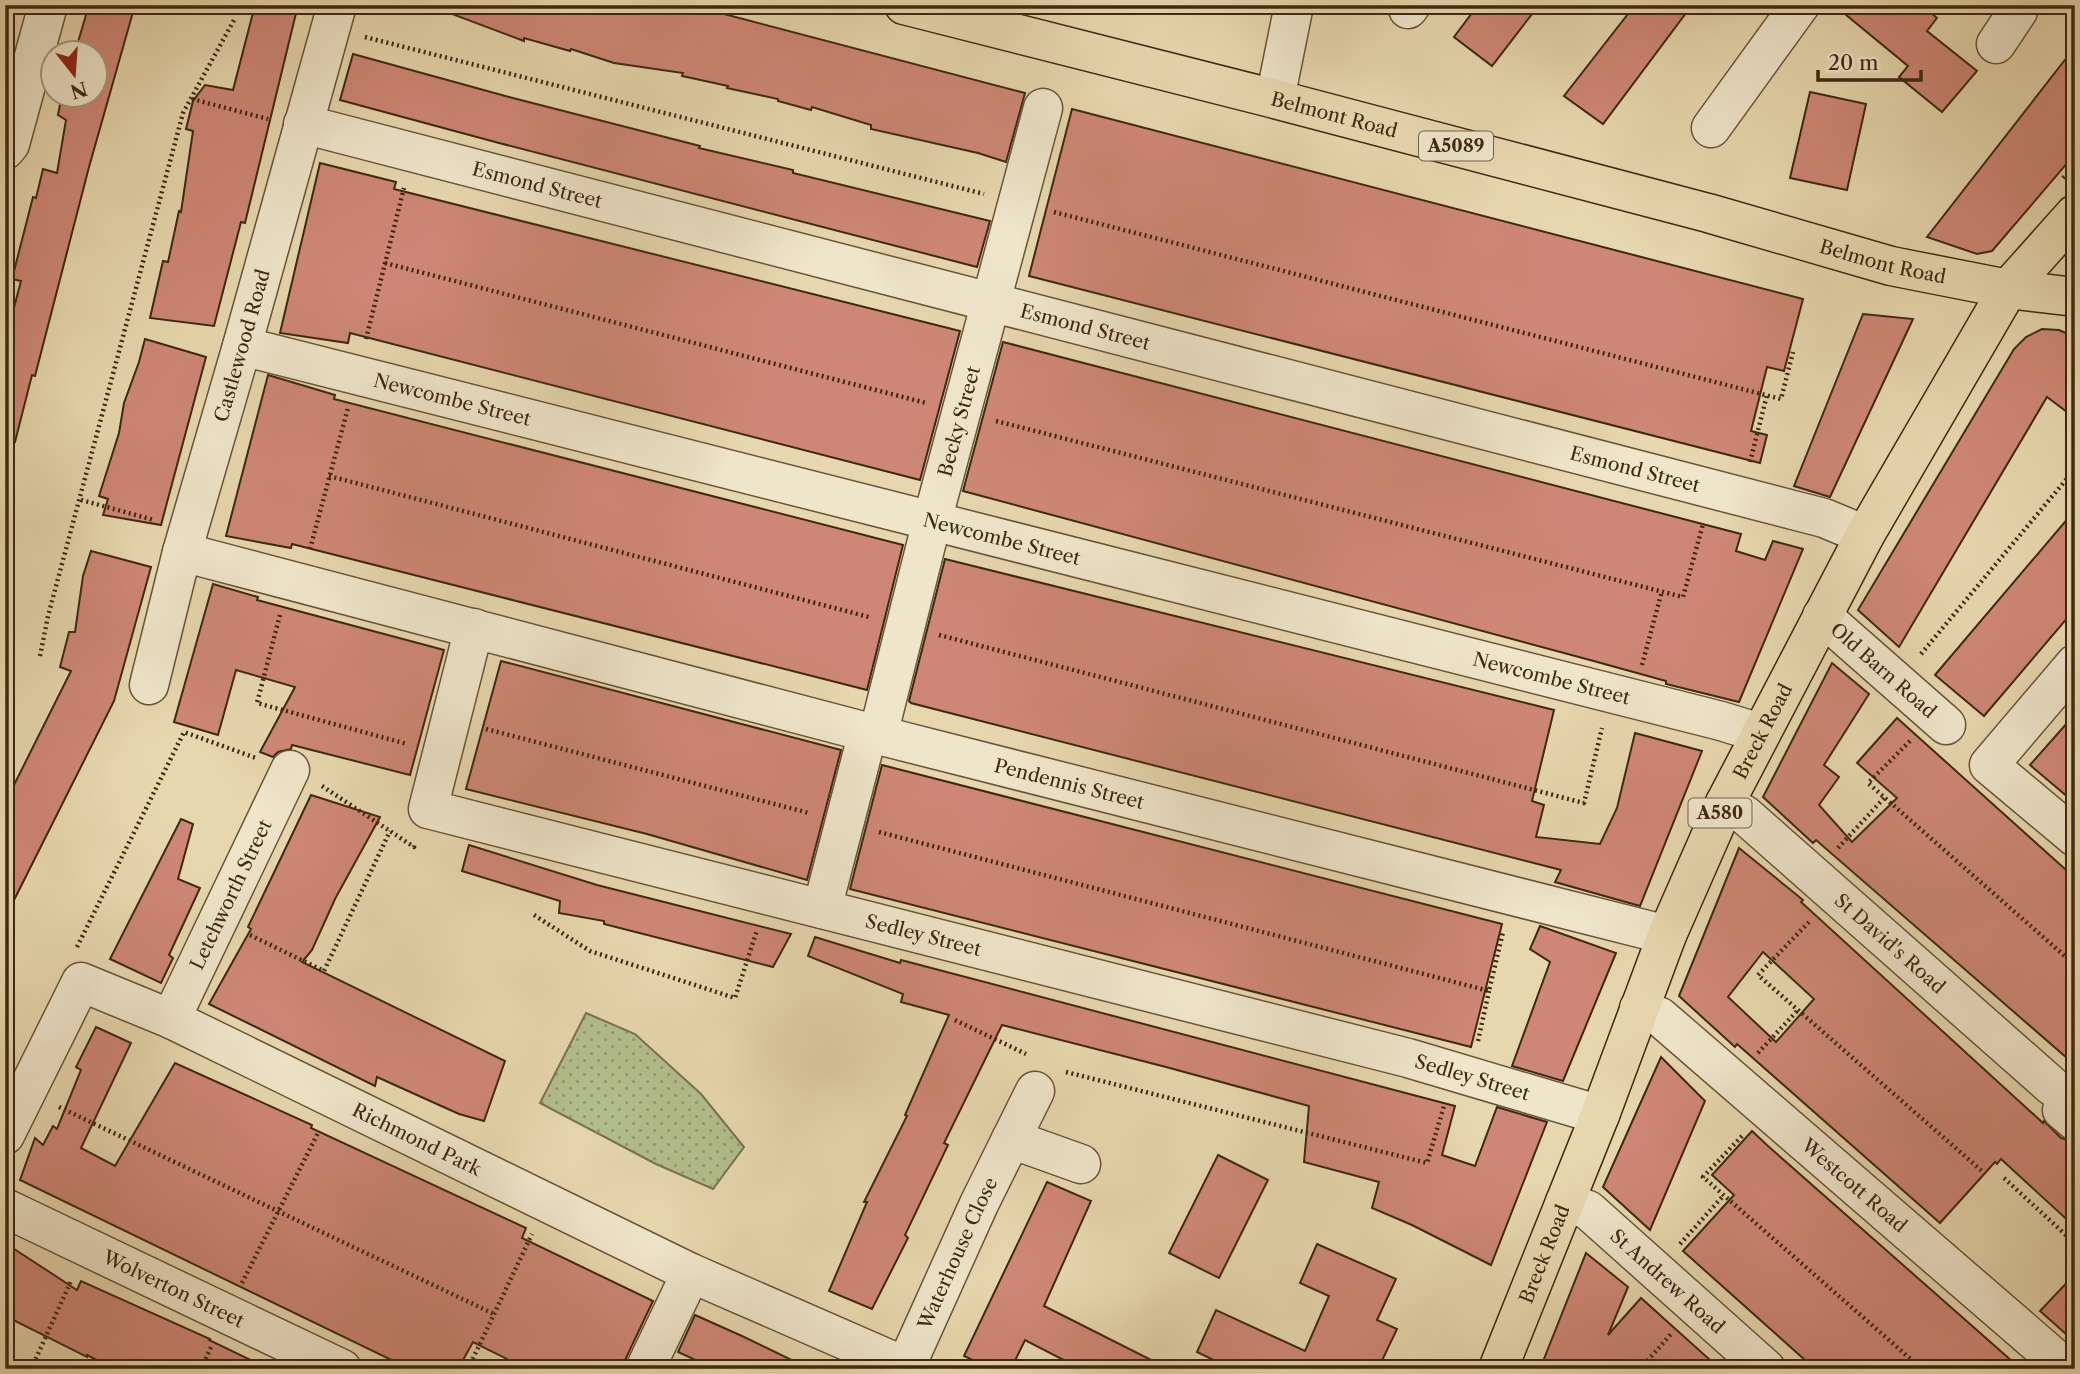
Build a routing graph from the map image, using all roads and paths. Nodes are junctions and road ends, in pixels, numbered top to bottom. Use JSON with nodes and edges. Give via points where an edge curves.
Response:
{"nodes":[{"id":1,"x":48,"y":5,"type":"edge"},
{"id":2,"x":904,"y":5,"type":"edge"},
{"id":3,"x":1294,"y":5,"type":"edge"},
{"id":4,"x":1800,"y":5,"type":"edge"},
{"id":5,"x":2011,"y":5,"type":"edge"},
{"id":6,"x":334,"y":17,"type":"edge"},
{"id":7,"x":234,"y":20,"type":"dead end"},
{"id":8,"x":1996,"y":44,"type":"dead end"},
{"id":9,"x":192,"y":99,"type":"junction"},
{"id":10,"x":1275,"y":99,"type":"junction"},
{"id":11,"x":1043,"y":108,"type":"dead end"},
{"id":12,"x":302,"y":126,"type":"junction"},
{"id":13,"x":1711,"y":128,"type":"dead end"},
{"id":14,"x":5,"y":150,"type":"edge"},
{"id":15,"x":1017,"y":202,"type":"junction"},
{"id":16,"x":2075,"y":214,"type":"edge"},
{"id":17,"x":385,"y":263,"type":"dead end"},
{"id":18,"x":2008,"y":289,"type":"junction"},
{"id":19,"x":2075,"y":297,"type":"edge"},
{"id":20,"x":991,"y":303,"type":"junction"},
{"id":21,"x":242,"y":346,"type":"junction"},
{"id":22,"x":1793,"y":352,"type":"dead end"},
{"id":23,"x":1767,"y":395,"type":"junction"},
{"id":24,"x":961,"y":412,"type":"junction"},
{"id":25,"x":2075,"y":469,"type":"edge"},
{"id":26,"x":329,"y":476,"type":"dead end"},
{"id":27,"x":1726,"y":493,"type":"junction"},
{"id":28,"x":81,"y":500,"type":"junction"},
{"id":29,"x":932,"y":521,"type":"junction"},
{"id":30,"x":1865,"y":535,"type":"junction"},
{"id":31,"x":185,"y":540,"type":"junction"},
{"id":32,"x":289,"y":580,"type":"junction"},
{"id":33,"x":1662,"y":591,"type":"junction"},
{"id":34,"x":1822,"y":616,"type":"junction"},
{"id":35,"x":906,"y":626,"type":"junction"},
{"id":36,"x":474,"y":628,"type":"junction"},
{"id":37,"x":40,"y":656,"type":"dead end"},
{"id":38,"x":2075,"y":664,"type":"edge"},
{"id":39,"x":1898,"y":681,"type":"junction"},
{"id":40,"x":149,"y":685,"type":"dead end"},
{"id":41,"x":1622,"y":696,"type":"junction"},
{"id":42,"x":1940,"y":720,"type":"joint"},
{"id":43,"x":873,"y":733,"type":"junction"},
{"id":44,"x":1760,"y":733,"type":"junction"},
{"id":45,"x":447,"y":737,"type":"junction"},
{"id":46,"x":290,"y":770,"type":"dead end"},
{"id":47,"x":1885,"y":797,"type":"junction"},
{"id":48,"x":1725,"y":803,"type":"junction"},
{"id":49,"x":844,"y":822,"type":"junction"},
{"id":50,"x":390,"y":831,"type":"dead end"},
{"id":51,"x":2075,"y":836,"type":"edge"},
{"id":52,"x":1824,"y":885,"type":"junction"},
{"id":53,"x":1512,"y":895,"type":"junction"},
{"id":54,"x":768,"y":896,"type":"junction"},
{"id":55,"x":822,"y":909,"type":"junction"},
{"id":56,"x":534,"y":915,"type":"dead end"},
{"id":57,"x":219,"y":919,"type":"junction"},
{"id":58,"x":1667,"y":935,"type":"junction"},
{"id":59,"x":2075,"y":965,"type":"edge"},
{"id":60,"x":1489,"y":991,"type":"junction"},
{"id":61,"x":1639,"y":1008,"type":"junction"},
{"id":62,"x":1798,"y":1010,"type":"junction"},
{"id":63,"x":171,"y":1019,"type":"junction"},
{"id":64,"x":956,"y":1020,"type":"dead end"},
{"id":65,"x":1043,"y":1073,"type":"junction"},
{"id":66,"x":1462,"y":1074,"type":"junction"},
{"id":67,"x":1733,"y":1081,"type":"junction"},
{"id":68,"x":26,"y":1092,"type":"junction"},
{"id":69,"x":335,"y":1099,"type":"junction"},
{"id":70,"x":2063,"y":1106,"type":"edge"},
{"id":71,"x":1767,"y":1110,"type":"junction"},
{"id":72,"x":1600,"y":1115,"type":"junction"},
{"id":73,"x":5,"y":1135,"type":"edge"},
{"id":74,"x":1011,"y":1139,"type":"junction"},
{"id":75,"x":1081,"y":1164,"type":"dead end"},
{"id":76,"x":1983,"y":1172,"type":"dead end"},
{"id":77,"x":2004,"y":1178,"type":"dead end"},
{"id":78,"x":1724,"y":1195,"type":"junction"},
{"id":79,"x":544,"y":1202,"type":"junction"},
{"id":80,"x":1565,"y":1202,"type":"junction"},
{"id":81,"x":5,"y":1208,"type":"edge"},
{"id":82,"x":278,"y":1211,"type":"junction"},
{"id":83,"x":2075,"y":1230,"type":"edge"},
{"id":84,"x":87,"y":1247,"type":"junction"},
{"id":85,"x":1656,"y":1270,"type":"junction"},
{"id":86,"x":691,"y":1273,"type":"junction"},
{"id":87,"x":1696,"y":1306,"type":"junction"},
{"id":88,"x":227,"y":1314,"type":"junction"},
{"id":89,"x":494,"y":1314,"type":"junction"},
{"id":90,"x":2075,"y":1364,"type":"edge"},
{"id":91,"x":908,"y":1367,"type":"edge"},
{"id":92,"x":31,"y":1369,"type":"edge"},
{"id":93,"x":201,"y":1369,"type":"edge"},
{"id":94,"x":342,"y":1369,"type":"edge"},
{"id":95,"x":468,"y":1369,"type":"edge"},
{"id":96,"x":645,"y":1369,"type":"edge"},
{"id":97,"x":1498,"y":1369,"type":"edge"},
{"id":98,"x":1640,"y":1369,"type":"edge"},
{"id":99,"x":1766,"y":1369,"type":"edge"},
{"id":100,"x":1922,"y":1369,"type":"edge"},
{"id":101,"x":2069,"y":1369,"type":"edge"}],
"edges":[{"from":1,"to":14,"type":"street"},
{"from":2,"to":10,"type":"main road","name":"Belmont Road","number":"A5089"},
{"from":3,"to":10,"type":"street"},
{"from":4,"to":13,"type":"street"},
{"from":5,"to":8,"type":"street","via":[[2018,11]]},
{"from":6,"to":12,"type":"street","name":"Castlewood Road"},
{"from":6,"to":15,"type":"path"},
{"from":7,"to":9,"type":"path"},
{"from":9,"to":12,"type":"path"},
{"from":9,"to":28,"type":"path","via":[[183,113]]},
{"from":10,"to":18,"type":"main road","name":"Belmont Road","number":"A5089","via":[[1891,266]]},
{"from":11,"to":15,"type":"street","name":"Becky Street"},
{"from":12,"to":20,"type":"street","name":"Esmond Street"},
{"from":12,"to":21,"type":"street","name":"Castlewood Road"},
{"from":15,"to":20,"type":"street","name":"Becky Street"},
{"from":15,"to":23,"type":"path"},
{"from":16,"to":18,"type":"main road","name":"Breck Road","number":"A580"},
{"from":17,"to":24,"type":"path"},
{"from":18,"to":19,"type":"main road","number":"A5089"},
{"from":18,"to":30,"type":"main road","name":"Breck Road","number":"A580"},
{"from":20,"to":24,"type":"street","name":"Becky Street"},
{"from":20,"to":27,"type":"street","name":"Esmond Street"},
{"from":21,"to":29,"type":"street","name":"Newcombe Street"},
{"from":21,"to":31,"type":"street","name":"Castlewood Road"},
{"from":22,"to":23,"type":"path","via":[[1781,399]]},
{"from":23,"to":27,"type":"path"},
{"from":24,"to":29,"type":"street","name":"Becky Street"},
{"from":24,"to":33,"type":"path"},
{"from":25,"to":39,"type":"path"},
{"from":26,"to":35,"type":"path"},
{"from":27,"to":30,"type":"street","name":"Esmond Street","via":[[1824,517]]},
{"from":27,"to":33,"type":"path","via":[[1684,597]]},
{"from":28,"to":31,"type":"path"},
{"from":28,"to":37,"type":"path"},
{"from":29,"to":35,"type":"street","name":"Becky Street"},
{"from":29,"to":41,"type":"street","name":"Newcombe Street"},
{"from":30,"to":34,"type":"main road","name":"Breck Road","number":"A580"},
{"from":31,"to":32,"type":"street","name":"Pendennis Street"},
{"from":31,"to":40,"type":"street","name":"Castlewood Road"},
{"from":32,"to":36,"type":"street","name":"Pendennis Street"},
{"from":32,"to":45,"type":"path","via":[[257,703]]},
{"from":33,"to":41,"type":"path"},
{"from":34,"to":39,"type":"street","name":"Old Barn Road"},
{"from":34,"to":44,"type":"main road","name":"Breck Road","number":"A580"},
{"from":35,"to":41,"type":"path","via":[[1584,803]]},
{"from":35,"to":43,"type":"street","name":"Becky Street"},
{"from":36,"to":43,"type":"street","name":"Pendennis Street"},
{"from":36,"to":45,"type":"street","name":"Sedley Street"},
{"from":38,"to":51,"type":"street","via":[[1989,765]]},
{"from":39,"to":42,"type":"street","name":"Old Barn Road"},
{"from":41,"to":44,"type":"street","name":"Newcombe Street"},
{"from":42,"to":47,"type":"path","via":[[1868,783]]},
{"from":43,"to":49,"type":"street","name":"Becky Street"},
{"from":43,"to":53,"type":"street","name":"Pendennis Street"},
{"from":44,"to":48,"type":"main road","name":"Breck Road","number":"A580"},
{"from":45,"to":49,"type":"path"},
{"from":45,"to":54,"type":"street","name":"Sedley Street","via":[[428,809]]},
{"from":46,"to":57,"type":"street","name":"Letchworth Street"},
{"from":47,"to":52,"type":"path"},
{"from":47,"to":59,"type":"path"},
{"from":48,"to":52,"type":"street","name":"St David's Road"},
{"from":48,"to":58,"type":"main road","name":"Breck Road","number":"A580"},
{"from":49,"to":55,"type":"street","name":"Becky Street"},
{"from":49,"to":60,"type":"path"},
{"from":50,"to":57,"type":"path","via":[[324,971]]},
{"from":52,"to":62,"type":"path","via":[[1758,975]]},
{"from":52,"to":70,"type":"street","name":"St David's Road"},
{"from":53,"to":58,"type":"street","name":"Pendennis Street"},
{"from":53,"to":60,"type":"path"},
{"from":54,"to":55,"type":"street","name":"Sedley Street"},
{"from":54,"to":56,"type":"path","via":[[735,998],[590,951]]},
{"from":55,"to":66,"type":"street","name":"Sedley Street"},
{"from":57,"to":63,"type":"street","name":"Letchworth Street"},
{"from":58,"to":61,"type":"main road","name":"Breck Road","number":"A580"},
{"from":60,"to":66,"type":"path"},
{"from":61,"to":67,"type":"street","name":"Westcott Road","via":[[1660,1017]]},
{"from":61,"to":72,"type":"main road","name":"Breck Road","number":"A580"},
{"from":62,"to":67,"type":"path"},
{"from":62,"to":76,"type":"path"},
{"from":63,"to":68,"type":"street","name":"Richmond Park","via":[[80,982]]},
{"from":63,"to":69,"type":"street","name":"Richmond Park"},
{"from":64,"to":65,"type":"path"},
{"from":65,"to":66,"type":"path","via":[[1427,1163]]},
{"from":65,"to":74,"type":"street","name":"Waterhouse Close"},
{"from":66,"to":72,"type":"street","name":"Sedley Street"},
{"from":67,"to":71,"type":"street","name":"Westcott Road"},
{"from":68,"to":73,"type":"street","name":"Richmond Park"},
{"from":68,"to":82,"type":"path"},
{"from":69,"to":79,"type":"street","name":"Richmond Park"},
{"from":69,"to":82,"type":"path"},
{"from":71,"to":78,"type":"path","via":[[1703,1177]]},
{"from":71,"to":101,"type":"street","name":"Westcott Road"},
{"from":72,"to":80,"type":"main road","name":"Breck Road","number":"A580"},
{"from":74,"to":75,"type":"street"},
{"from":74,"to":91,"type":"street","name":"Waterhouse Close"},
{"from":77,"to":83,"type":"path","via":[[2068,1237]]},
{"from":78,"to":85,"type":"path"},
{"from":78,"to":100,"type":"path"},
{"from":79,"to":86,"type":"street","name":"Richmond Park"},
{"from":79,"to":89,"type":"path"},
{"from":80,"to":85,"type":"street","name":"St Andrew Road","via":[[1588,1210]]},
{"from":80,"to":97,"type":"main road","name":"Breck Road","number":"A580"},
{"from":81,"to":84,"type":"street","name":"Wolverton Street"},
{"from":82,"to":88,"type":"path"},
{"from":82,"to":89,"type":"path"},
{"from":84,"to":88,"type":"street","name":"Wolverton Street"},
{"from":84,"to":92,"type":"path"},
{"from":85,"to":87,"type":"street","name":"St Andrew Road"},
{"from":86,"to":91,"type":"street","name":"Richmond Park"},
{"from":86,"to":96,"type":"street"},
{"from":87,"to":98,"type":"path"},
{"from":87,"to":99,"type":"street","name":"St Andrew Road"},
{"from":88,"to":93,"type":"path"},
{"from":88,"to":94,"type":"street","name":"Wolverton Street"},
{"from":89,"to":95,"type":"path"},
{"from":90,"to":101,"type":"street"}]}
